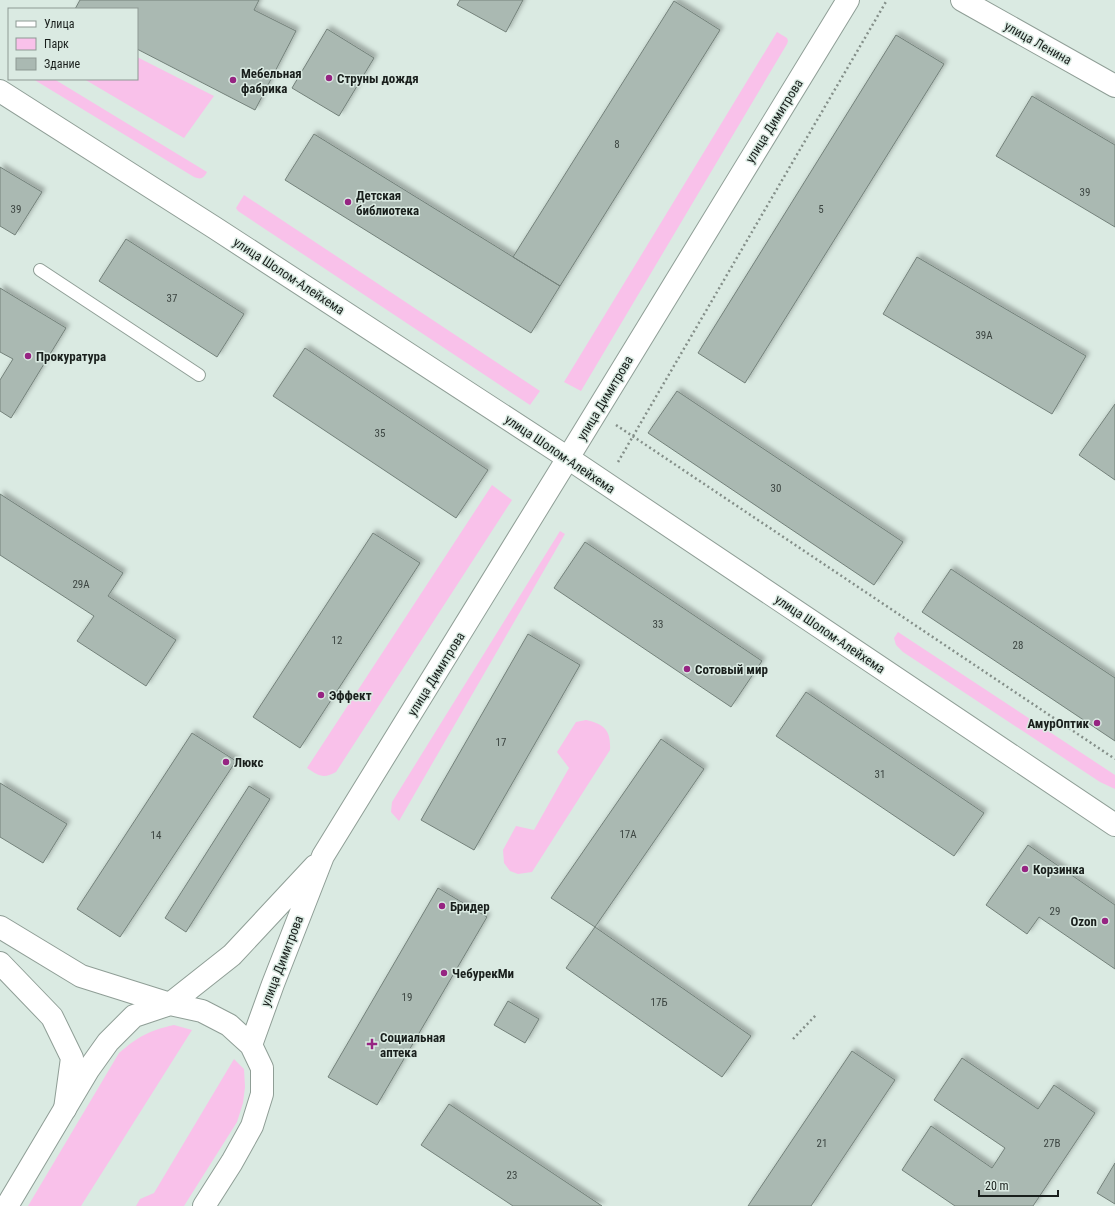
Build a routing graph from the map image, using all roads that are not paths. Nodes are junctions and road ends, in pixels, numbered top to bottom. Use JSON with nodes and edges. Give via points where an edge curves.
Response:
{"nodes":[{"id":1,"x":848,"y":0,"type":"edge"},
{"id":2,"x":962,"y":0,"type":"edge"},
{"id":3,"x":1115,"y":86,"type":"edge"},
{"id":4,"x":0,"y":92,"type":"edge"},
{"id":5,"x":40,"y":270,"type":"dead end"},
{"id":6,"x":199,"y":375,"type":"dead end"},
{"id":7,"x":568,"y":458,"type":"junction"},
{"id":8,"x":1115,"y":825,"type":"edge"},
{"id":9,"x":324,"y":856,"type":"junction"},
{"id":10,"x":0,"y":927,"type":"edge"},
{"id":11,"x":0,"y":963,"type":"edge"},
{"id":12,"x":170,"y":1004,"type":"junction"},
{"id":13,"x":251,"y":1045,"type":"junction"},
{"id":14,"x":65,"y":1109,"type":"junction"},
{"id":15,"x":7,"y":1206,"type":"edge"},
{"id":16,"x":204,"y":1206,"type":"edge"}],
"edges":[{"from":1,"to":7,"type":"main road","name":"улица Димитрова"},
{"from":2,"to":3,"type":"main road","name":"улица Ленина"},
{"from":4,"to":7,"type":"main road","name":"улица Шолом-Алейхема","via":[[222,232]]},
{"from":5,"to":6,"type":"lane"},
{"from":7,"to":8,"type":"main road","name":"улица Шолом-Алейхема"},
{"from":7,"to":9,"type":"main road","name":"улица Димитрова"},
{"from":9,"to":12,"type":"main road","name":"улица Димитрова","via":[[232,955]]},
{"from":9,"to":13,"type":"main road","name":"улица Димитрова"},
{"from":10,"to":12,"type":"main road","via":[[81,976]]},
{"from":11,"to":14,"type":"main road","via":[[52,1017],[72,1058]]},
{"from":12,"to":13,"type":"main road","via":[[202,1011],[229,1025]]},
{"from":12,"to":14,"type":"main road","via":[[134,1016],[108,1042]]},
{"from":13,"to":16,"type":"main road","via":[[262,1068],[262,1094],[252,1126]]},
{"from":14,"to":15,"type":"main road"}]}
